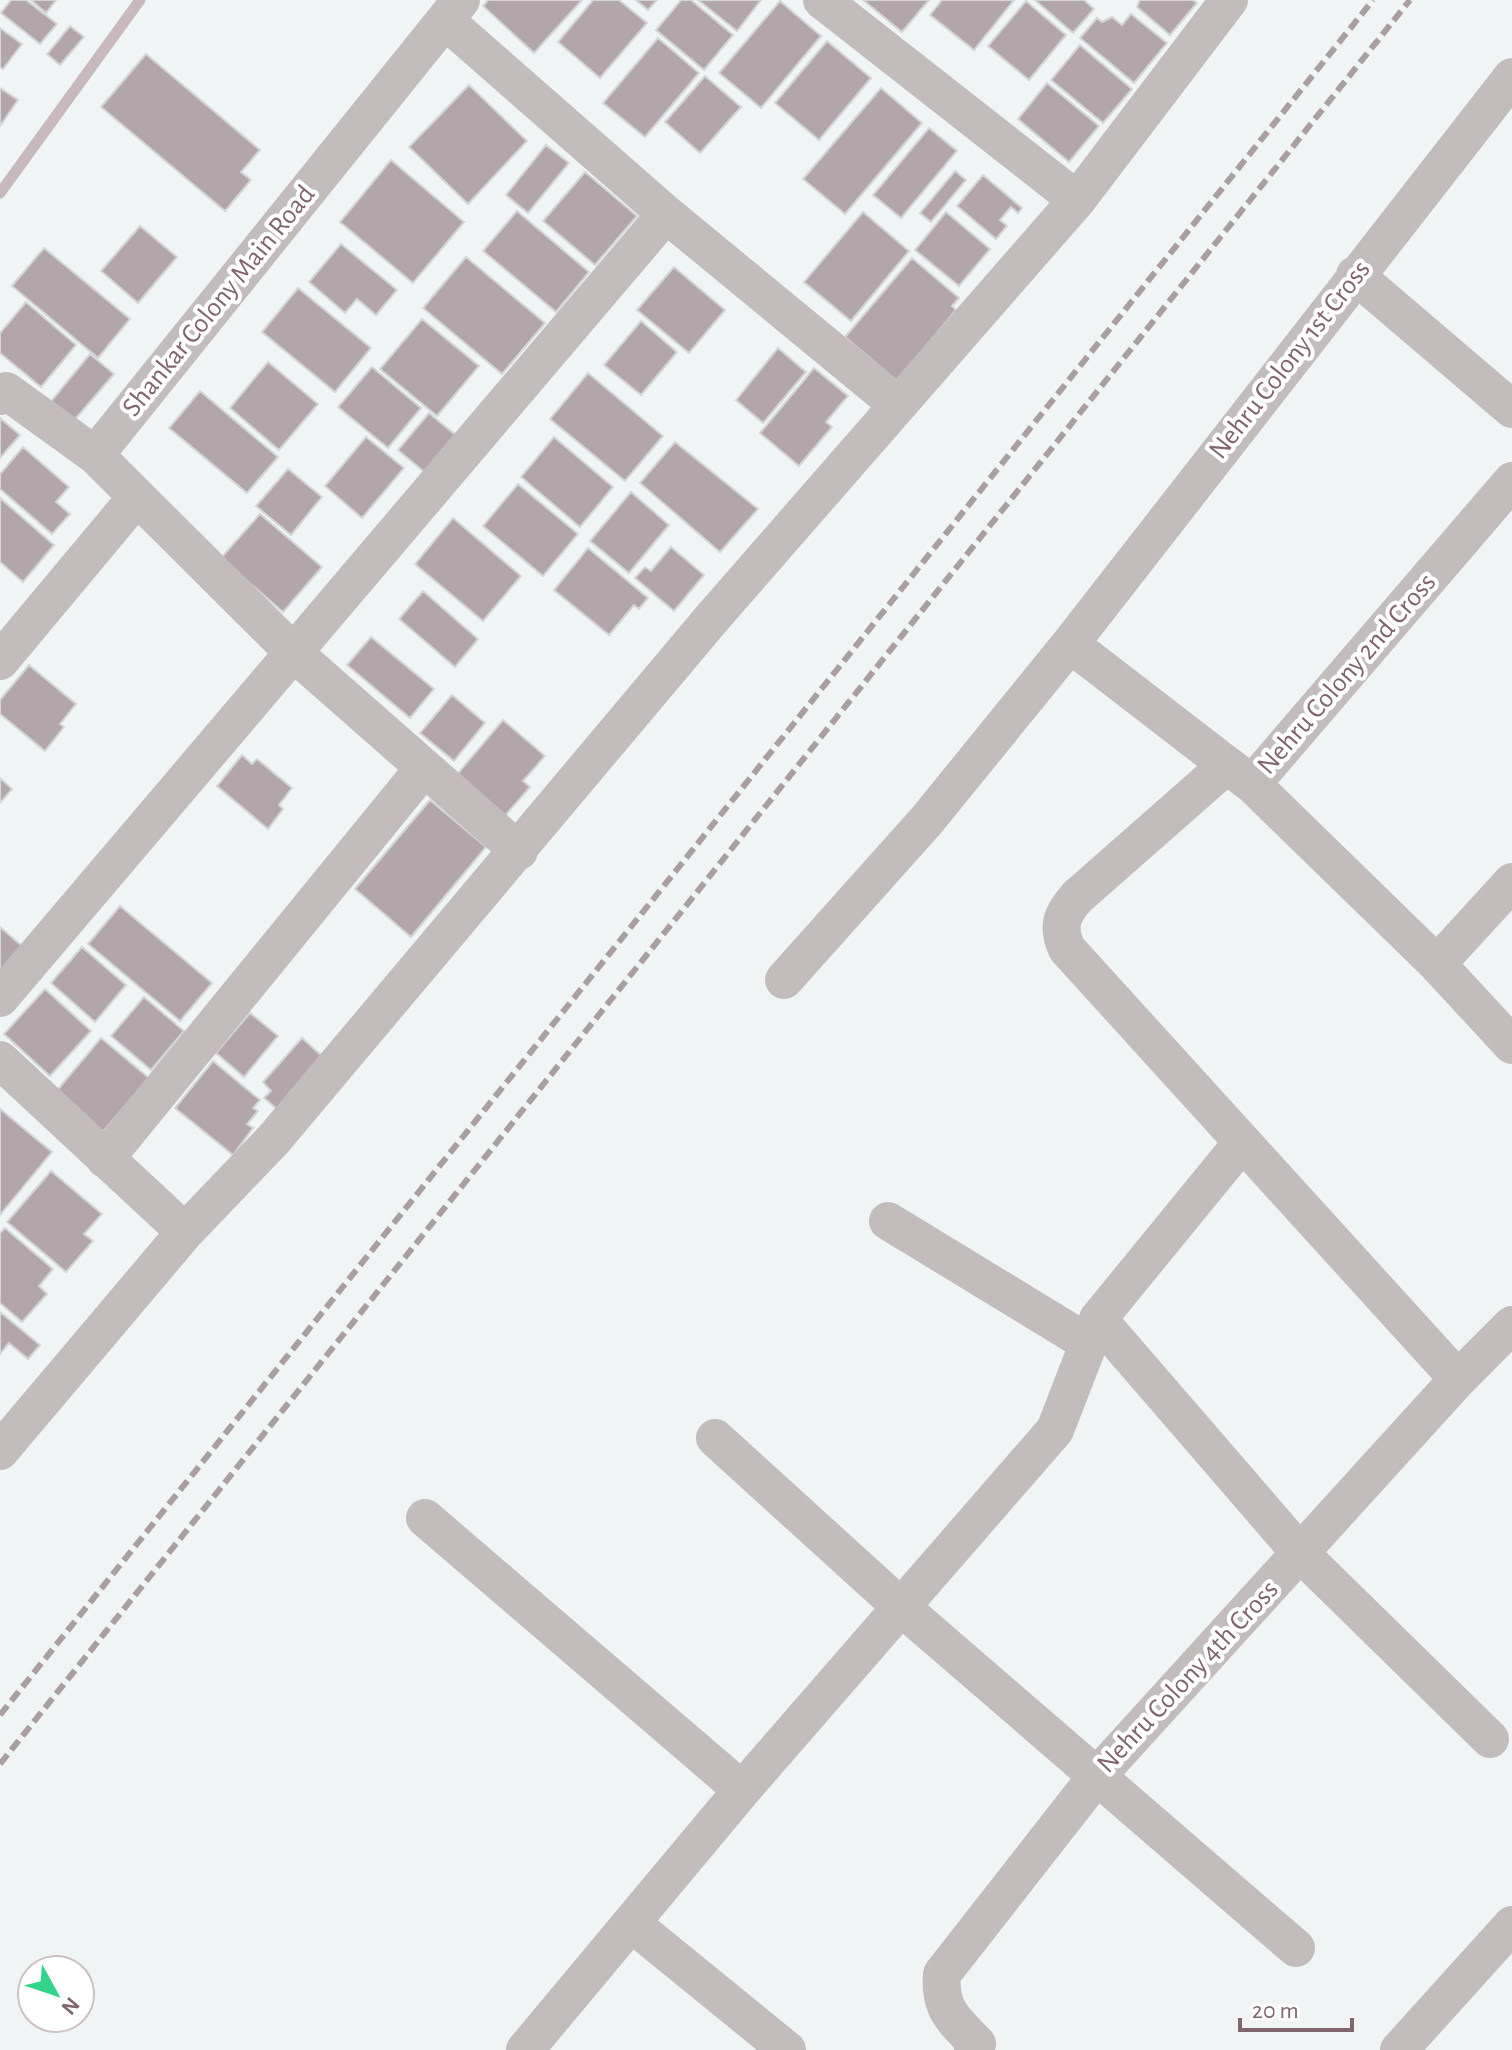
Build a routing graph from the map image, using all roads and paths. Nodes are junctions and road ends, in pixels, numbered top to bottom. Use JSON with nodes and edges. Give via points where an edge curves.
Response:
{"nodes":[{"id":1,"x":822,"y":0,"type":"edge"},
{"id":2,"x":1227,"y":1,"type":"edge"},
{"id":3,"x":454,"y":11,"type":"edge"},
{"id":4,"x":1512,"y":77,"type":"edge"},
{"id":5,"x":1077,"y":200,"type":"junction"},
{"id":6,"x":666,"y":214,"type":"junction"},
{"id":7,"x":1355,"y":275,"type":"junction"},
{"id":8,"x":0,"y":396,"type":"edge"},
{"id":9,"x":898,"y":405,"type":"junction"},
{"id":10,"x":1512,"y":409,"type":"edge"},
{"id":11,"x":95,"y":455,"type":"junction"},
{"id":12,"x":1512,"y":481,"type":"edge"},
{"id":13,"x":136,"y":498,"type":"junction"},
{"id":14,"x":1070,"y":644,"type":"junction"},
{"id":15,"x":295,"y":654,"type":"junction"},
{"id":16,"x":0,"y":661,"type":"edge"},
{"id":17,"x":424,"y":768,"type":"junction"},
{"id":18,"x":1239,"y":775,"type":"junction"},
{"id":19,"x":519,"y":851,"type":"junction"},
{"id":20,"x":1512,"y":882,"type":"edge"},
{"id":21,"x":1437,"y":964,"type":"junction"},
{"id":22,"x":784,"y":980,"type":"dead end"},
{"id":23,"x":0,"y":998,"type":"edge"},
{"id":24,"x":1512,"y":1045,"type":"edge"},
{"id":25,"x":0,"y":1060,"type":"edge"},
{"id":26,"x":1241,"y":1144,"type":"junction"},
{"id":27,"x":105,"y":1159,"type":"junction"},
{"id":28,"x":888,"y":1221,"type":"dead end"},
{"id":29,"x":185,"y":1232,"type":"junction"},
{"id":30,"x":1512,"y":1325,"type":"edge"},
{"id":31,"x":1093,"y":1331,"type":"junction"},
{"id":32,"x":1458,"y":1379,"type":"junction"},
{"id":33,"x":715,"y":1438,"type":"dead end"},
{"id":34,"x":0,"y":1451,"type":"edge"},
{"id":35,"x":425,"y":1518,"type":"dead end"},
{"id":36,"x":1301,"y":1554,"type":"junction"},
{"id":37,"x":901,"y":1607,"type":"junction"},
{"id":38,"x":1490,"y":1739,"type":"dead end"},
{"id":39,"x":1096,"y":1777,"type":"junction"},
{"id":40,"x":742,"y":1790,"type":"junction"},
{"id":41,"x":631,"y":1923,"type":"junction"},
{"id":42,"x":1512,"y":1925,"type":"edge"},
{"id":43,"x":1296,"y":1948,"type":"dead end"},
{"id":44,"x":978,"y":2048,"type":"edge"},
{"id":45,"x":525,"y":2050,"type":"edge"},
{"id":46,"x":787,"y":2050,"type":"edge"},
{"id":47,"x":1399,"y":2050,"type":"edge"}],
"edges":[{"from":1,"to":5,"type":"street"},
{"from":2,"to":5,"type":"street"},
{"from":3,"to":6,"type":"street"},
{"from":3,"to":11,"type":"street","name":"Shankar Colony Main Road"},
{"from":4,"to":7,"type":"street","name":"Nehru Colony 1st Cross"},
{"from":5,"to":9,"type":"street"},
{"from":6,"to":9,"type":"street"},
{"from":6,"to":15,"type":"street"},
{"from":7,"to":10,"type":"street"},
{"from":7,"to":14,"type":"street","name":"Nehru Colony 1st Cross"},
{"from":8,"to":11,"type":"street","via":[[6,391]]},
{"from":9,"to":19,"type":"street"},
{"from":11,"to":13,"type":"street"},
{"from":12,"to":18,"type":"street","name":"Nehru Colony 2nd Cross"},
{"from":13,"to":15,"type":"street"},
{"from":13,"to":16,"type":"street"},
{"from":14,"to":18,"type":"street"},
{"from":14,"to":22,"type":"street","name":"Nehru Colony 1st Cross","via":[[927,820]]},
{"from":15,"to":17,"type":"street"},
{"from":15,"to":23,"type":"street"},
{"from":17,"to":19,"type":"street"},
{"from":17,"to":27,"type":"street"},
{"from":18,"to":21,"type":"street"},
{"from":18,"to":26,"type":"street","name":"Nehru Colony 2nd Cross","via":[[1063,913],[1059,933],[1067,949]]},
{"from":19,"to":29,"type":"street","via":[[274,1139]]},
{"from":20,"to":21,"type":"street"},
{"from":21,"to":24,"type":"street"},
{"from":25,"to":27,"type":"street"},
{"from":26,"to":31,"type":"street"},
{"from":26,"to":32,"type":"street"},
{"from":27,"to":29,"type":"street"},
{"from":28,"to":31,"type":"street"},
{"from":29,"to":34,"type":"street"},
{"from":30,"to":32,"type":"street","name":"Nehru Colony 4th Cross"},
{"from":31,"to":36,"type":"street"},
{"from":31,"to":37,"type":"street","via":[[1055,1430]]},
{"from":32,"to":36,"type":"street","name":"Nehru Colony 4th Cross"},
{"from":33,"to":37,"type":"street"},
{"from":35,"to":40,"type":"street"},
{"from":36,"to":38,"type":"street"},
{"from":36,"to":39,"type":"street","name":"Nehru Colony 4th Cross"},
{"from":37,"to":39,"type":"street"},
{"from":37,"to":40,"type":"street"},
{"from":39,"to":43,"type":"street"},
{"from":39,"to":44,"type":"street","name":"Nehru Colony 4th Cross","via":[[942,1974],[940,1996]]},
{"from":40,"to":41,"type":"street"},
{"from":41,"to":45,"type":"street"},
{"from":41,"to":46,"type":"street"},
{"from":42,"to":47,"type":"street"}]}
